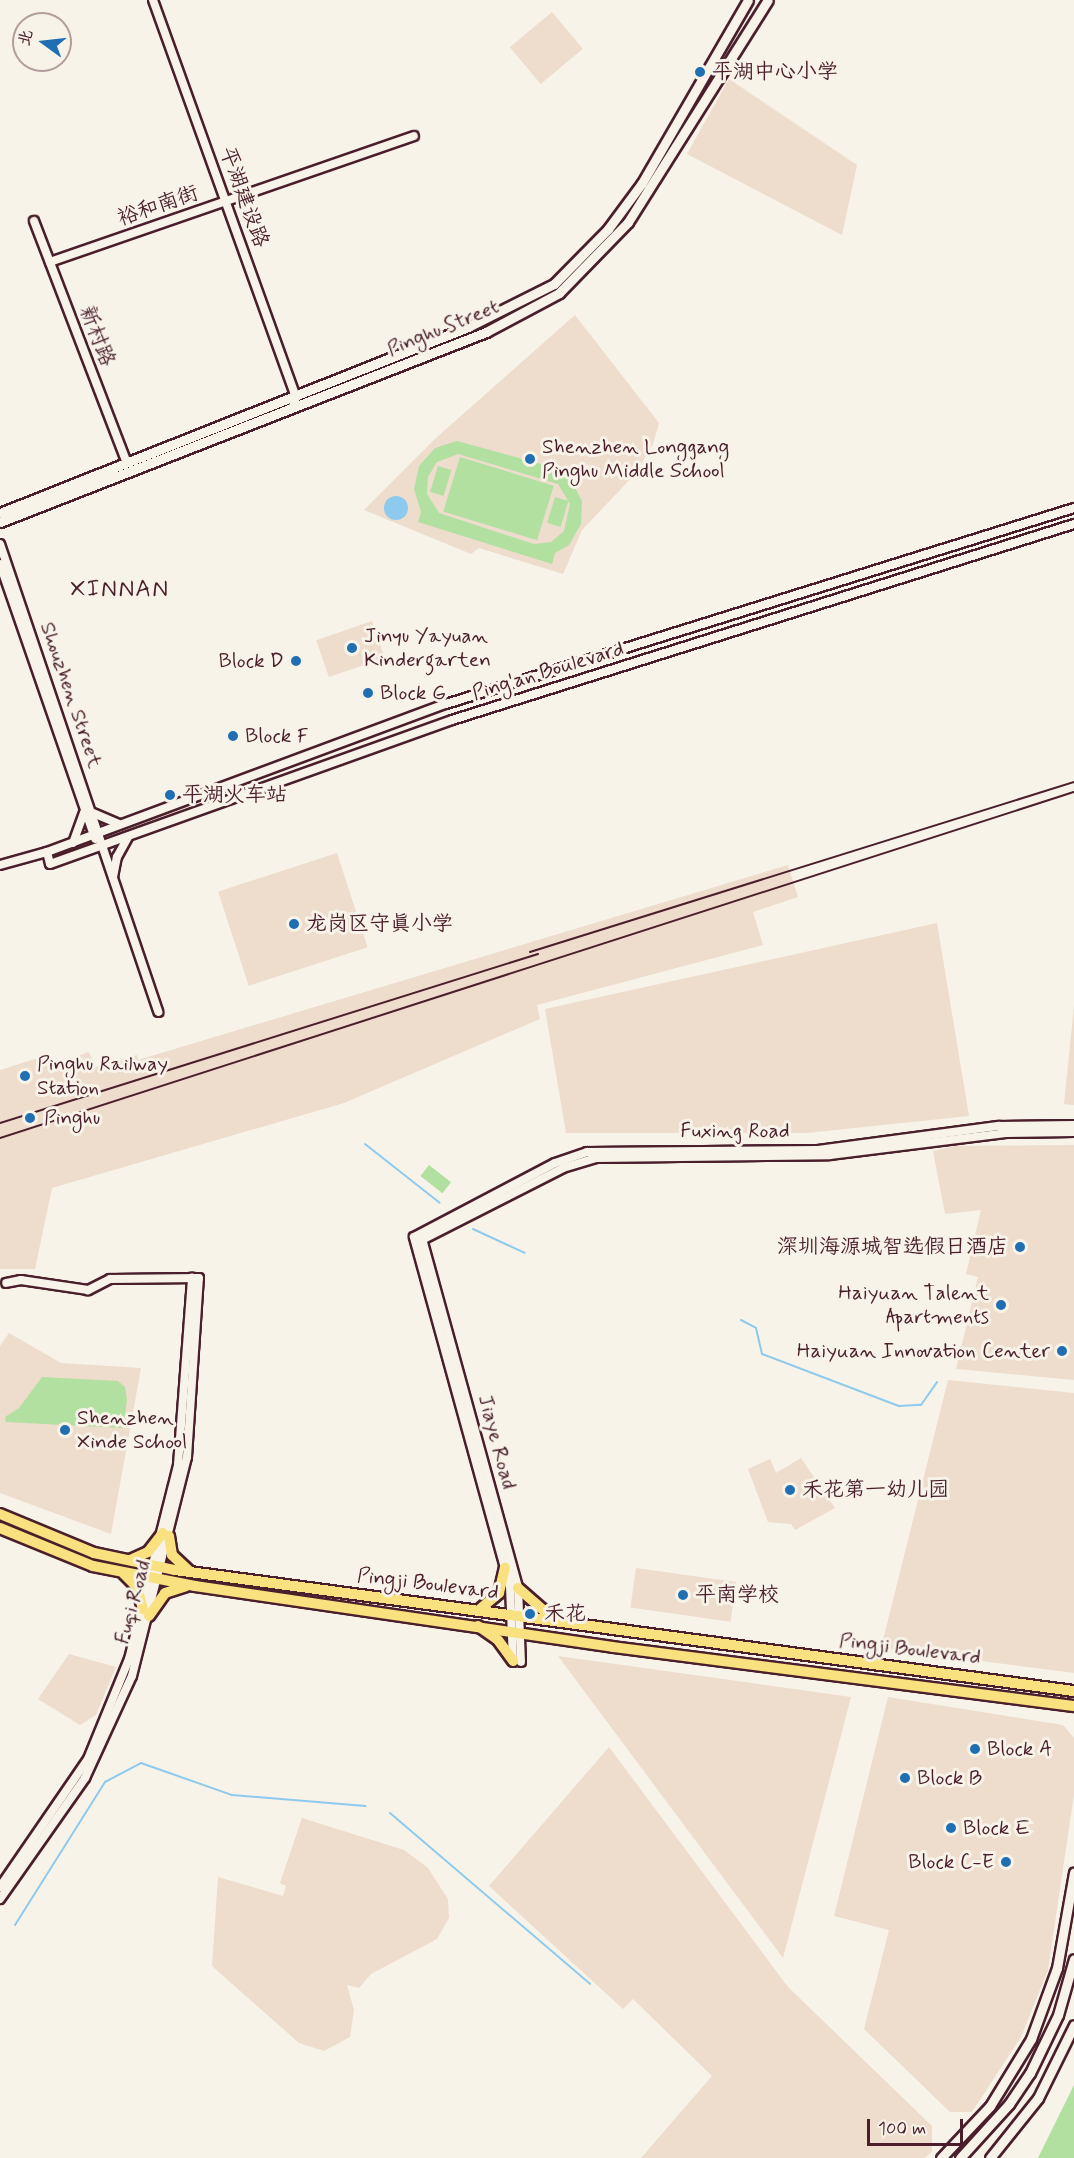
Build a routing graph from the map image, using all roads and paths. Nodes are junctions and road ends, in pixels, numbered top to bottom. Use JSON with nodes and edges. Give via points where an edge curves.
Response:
{"nodes":[{"id":1,"x":153,"y":0,"type":"edge"},
{"id":2,"x":748,"y":0,"type":"edge"},
{"id":3,"x":768,"y":0,"type":"edge"},
{"id":4,"x":414,"y":136,"type":"dead end"},
{"id":5,"x":226,"y":201,"type":"junction"},
{"id":6,"x":34,"y":221,"type":"dead end"},
{"id":7,"x":50,"y":262,"type":"junction"},
{"id":8,"x":296,"y":397,"type":"junction"},
{"id":9,"x":293,"y":406,"type":"junction"},
{"id":10,"x":126,"y":464,"type":"junction"},
{"id":11,"x":1074,"y":508,"type":"edge"},
{"id":12,"x":0,"y":513,"type":"edge"},
{"id":13,"x":0,"y":522,"type":"edge"},
{"id":14,"x":1074,"y":524,"type":"edge"},
{"id":15,"x":0,"y":544,"type":"edge"},
{"id":16,"x":0,"y":564,"type":"edge"},
{"id":17,"x":496,"y":688,"type":"junction"},
{"id":18,"x":502,"y":704,"type":"junction"},
{"id":19,"x":88,"y":810,"type":"junction"},
{"id":20,"x":123,"y":824,"type":"junction"},
{"id":21,"x":96,"y":834,"type":"junction"},
{"id":22,"x":130,"y":835,"type":"junction"},
{"id":23,"x":73,"y":843,"type":"junction"},
{"id":24,"x":100,"y":846,"type":"junction"},
{"id":25,"x":47,"y":852,"type":"junction"},
{"id":26,"x":0,"y":865,"type":"edge"},
{"id":27,"x":113,"y":881,"type":"junction"},
{"id":28,"x":158,"y":1012,"type":"dead end"},
{"id":29,"x":1074,"y":1125,"type":"edge"},
{"id":30,"x":1074,"y":1132,"type":"edge"},
{"id":31,"x":418,"y":1238,"type":"junction"},
{"id":32,"x":6,"y":1283,"type":"dead end"},
{"id":33,"x":0,"y":1514,"type":"edge"},
{"id":34,"x":0,"y":1528,"type":"edge"},
{"id":35,"x":166,"y":1535,"type":"junction"},
{"id":36,"x":121,"y":1560,"type":"junction"},
{"id":37,"x":158,"y":1567,"type":"junction"},
{"id":38,"x":505,"y":1568,"type":"junction"},
{"id":39,"x":118,"y":1572,"type":"junction"},
{"id":40,"x":194,"y":1573,"type":"junction"},
{"id":41,"x":155,"y":1578,"type":"junction"},
{"id":42,"x":195,"y":1586,"type":"junction"},
{"id":43,"x":518,"y":1588,"type":"junction"},
{"id":44,"x":449,"y":1606,"type":"junction"},
{"id":45,"x":479,"y":1609,"type":"junction"},
{"id":46,"x":146,"y":1613,"type":"junction"},
{"id":47,"x":517,"y":1614,"type":"junction"},
{"id":48,"x":448,"y":1620,"type":"junction"},
{"id":49,"x":564,"y":1622,"type":"junction"},
{"id":50,"x":470,"y":1623,"type":"junction"},
{"id":51,"x":584,"y":1625,"type":"junction"},
{"id":52,"x":518,"y":1630,"type":"junction"},
{"id":53,"x":581,"y":1642,"type":"junction"},
{"id":54,"x":517,"y":1661,"type":"joint"},
{"id":55,"x":1074,"y":1690,"type":"edge"},
{"id":56,"x":1057,"y":1704,"type":"junction"},
{"id":57,"x":1074,"y":1706,"type":"edge"},
{"id":58,"x":1074,"y":1711,"type":"edge"},
{"id":59,"x":1074,"y":1873,"type":"edge"},
{"id":60,"x":0,"y":1887,"type":"edge"},
{"id":61,"x":0,"y":1899,"type":"edge"},
{"id":62,"x":1074,"y":1959,"type":"edge"},
{"id":63,"x":1074,"y":2025,"type":"edge"},
{"id":64,"x":941,"y":2158,"type":"edge"},
{"id":65,"x":960,"y":2158,"type":"edge"},
{"id":66,"x":990,"y":2158,"type":"edge"}],
"edges":[{"from":1,"to":5,"type":"street","name":"平湖建设路"},
{"from":2,"to":8,"type":"main road","name":"Pinghu Street","via":[[642,183],[608,229],[559,280],[468,327]]},
{"from":3,"to":9,"type":"main road","name":"Pinghu Street","via":[[628,222],[560,293],[486,332]]},
{"from":4,"to":5,"type":"street","name":"裕和南街"},
{"from":5,"to":7,"type":"street","name":"裕和南街"},
{"from":5,"to":8,"type":"street","name":"平湖建设路"},
{"from":6,"to":7,"type":"street","name":"新村路"},
{"from":7,"to":10,"type":"street","name":"新村路"},
{"from":8,"to":9,"type":"street"},
{"from":8,"to":10,"type":"main road","name":"Pinghu Street"},
{"from":9,"to":13,"type":"main road","name":"Pinghu Street"},
{"from":10,"to":12,"type":"main road","name":"Pinghu Street"},
{"from":11,"to":17,"type":"street","name":"Ping'an Boulevard"},
{"from":14,"to":18,"type":"street","name":"Ping'an Boulevard"},
{"from":15,"to":19,"type":"street","name":"Shouzhen Street"},
{"from":16,"to":19,"type":"street","name":"Shouzhen Street"},
{"from":17,"to":18,"type":"street"},
{"from":17,"to":20,"type":"street","name":"Ping'an Boulevard"},
{"from":18,"to":22,"type":"street","name":"Ping'an Boulevard"},
{"from":19,"to":20,"type":"street","via":[[104,821]]},
{"from":19,"to":21,"type":"street","name":"Shouzhen Street"},
{"from":19,"to":23,"type":"street"},
{"from":20,"to":21,"type":"street","name":"Ping'an Boulevard"},
{"from":21,"to":23,"type":"street","name":"Ping'an Boulevard"},
{"from":21,"to":24,"type":"street","name":"Shouzhen Street"},
{"from":22,"to":24,"type":"street","name":"Ping'an Boulevard"},
{"from":22,"to":27,"type":"street","via":[[117,857]]},
{"from":23,"to":25,"type":"street","name":"Ping'an Boulevard"},
{"from":24,"to":25,"type":"street","name":"Ping'an Boulevard","via":[[51,864]]},
{"from":24,"to":27,"type":"street","name":"Shouzhen Street"},
{"from":25,"to":26,"type":"street","name":"Ping'an Boulevard"},
{"from":27,"to":28,"type":"street","name":"Shouzhen Street"},
{"from":29,"to":31,"type":"street","name":"Fuxing Road","via":[[999,1126],[818,1150],[597,1150],[555,1163]]},
{"from":30,"to":31,"type":"street","name":"Fuxing Road","via":[[990,1134],[830,1155],[596,1158],[563,1167]]},
{"from":31,"to":38,"type":"street","name":"Jiaye Road"},
{"from":31,"to":43,"type":"street","name":"Jiaye Road"},
{"from":32,"to":35,"type":"street","name":"Fuqi Road","via":[[21,1280],[88,1290],[110,1279],[195,1278],[181,1448]]},
{"from":33,"to":36,"type":"main road","name":"Pingji Boulevard","via":[[59,1541]]},
{"from":34,"to":39,"type":"main road","name":"Pingji Boulevard","via":[[59,1555]]},
{"from":35,"to":36,"type":"main road","via":[[148,1552]]},
{"from":35,"to":37,"type":"street","name":"Fuqi Road"},
{"from":35,"to":40,"type":"main road","via":[[175,1559]]},
{"from":36,"to":37,"type":"main road","name":"Pingji Boulevard"},
{"from":37,"to":40,"type":"main road","name":"Pingji Boulevard"},
{"from":37,"to":41,"type":"street","name":"Fuqi Road"},
{"from":38,"to":45,"type":"main road","via":[[496,1597]]},
{"from":38,"to":47,"type":"street","name":"Jiaye Road"},
{"from":39,"to":41,"type":"main road","name":"Pingji Boulevard"},
{"from":39,"to":46,"type":"main road","via":[[137,1587]]},
{"from":40,"to":44,"type":"main road","name":"Pingji Boulevard"},
{"from":41,"to":42,"type":"main road","name":"Pingji Boulevard"},
{"from":41,"to":46,"type":"street","name":"Fuqi Road"},
{"from":42,"to":46,"type":"main road","via":[[165,1593]]},
{"from":42,"to":48,"type":"main road","name":"Pingji Boulevard"},
{"from":43,"to":47,"type":"street","name":"Jiaye Road"},
{"from":43,"to":49,"type":"main road","via":[[539,1610]]},
{"from":44,"to":45,"type":"main road","name":"Pingji Boulevard"},
{"from":44,"to":48,"type":"main road"},
{"from":45,"to":47,"type":"main road","name":"Pingji Boulevard"},
{"from":46,"to":60,"type":"street","name":"Fuqi Road","via":[[118,1693],[88,1759]]},
{"from":46,"to":61,"type":"street","name":"Fuqi Road","via":[[126,1693],[97,1756],[62,1814]]},
{"from":47,"to":49,"type":"main road","name":"Pingji Boulevard"},
{"from":47,"to":52,"type":"street","name":"Jiaye Road"},
{"from":48,"to":50,"type":"main road","name":"Pingji Boulevard"},
{"from":49,"to":51,"type":"main road","name":"Pingji Boulevard"},
{"from":50,"to":52,"type":"main road","name":"Pingji Boulevard"},
{"from":50,"to":54,"type":"main road","via":[[492,1635]]},
{"from":51,"to":53,"type":"main road"},
{"from":51,"to":55,"type":"main road","name":"Pingji Boulevard"},
{"from":52,"to":53,"type":"main road","name":"Pingji Boulevard"},
{"from":52,"to":54,"type":"street","name":"Jiaye Road"},
{"from":53,"to":56,"type":"main road","name":"Pingji Boulevard"},
{"from":56,"to":57,"type":"main road","name":"Pingji Boulevard"},
{"from":56,"to":58,"type":"main road"},
{"from":59,"to":64,"type":"main road","via":[[1057,1968],[1031,2039],[1002,2091]]},
{"from":62,"to":65,"type":"main road","via":[[1058,2015],[1030,2073],[1010,2104]]},
{"from":63,"to":66,"type":"main road","via":[[1038,2098]]}]}
